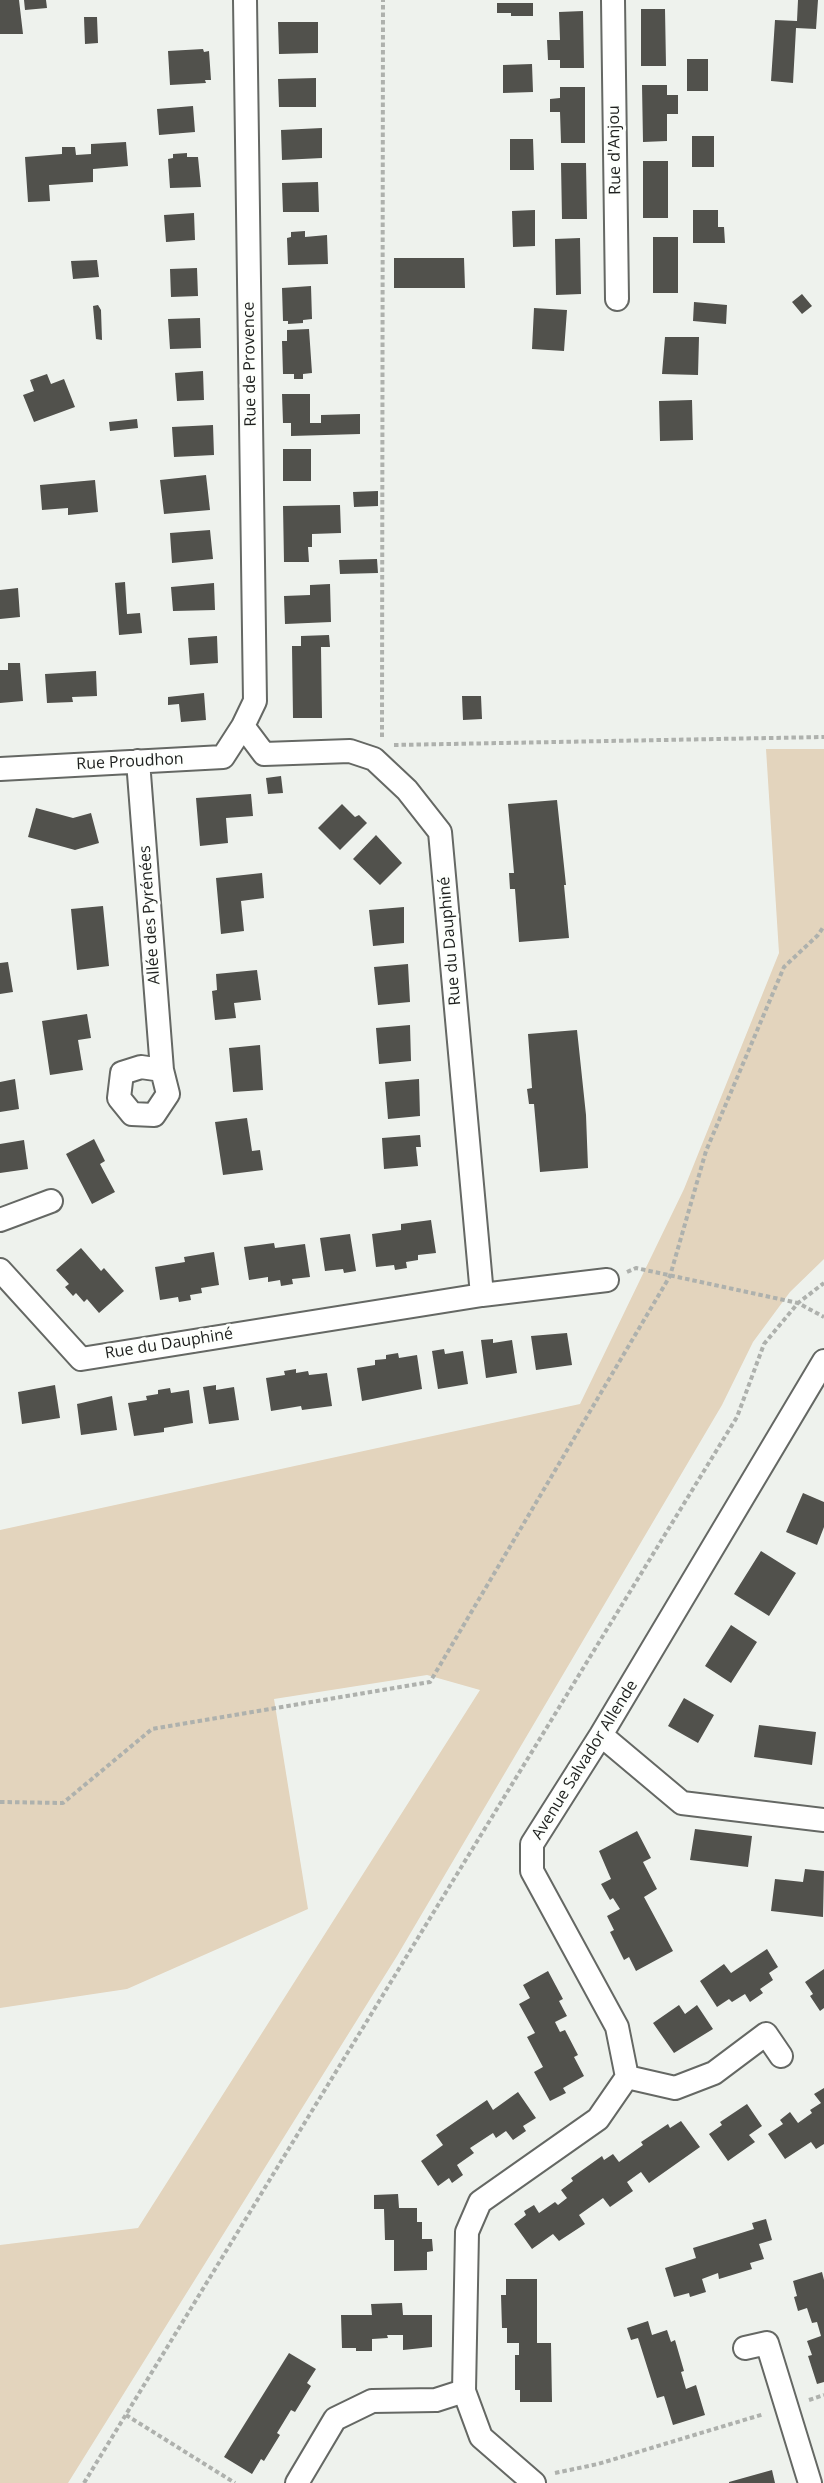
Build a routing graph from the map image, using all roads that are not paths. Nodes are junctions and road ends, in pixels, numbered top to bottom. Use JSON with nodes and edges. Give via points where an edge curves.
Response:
{"nodes":[{"id":1,"x":245,"y":0,"type":"edge"},
{"id":2,"x":613,"y":0,"type":"edge"},
{"id":3,"x":616,"y":299,"type":"dead end"},
{"id":4,"x":243,"y":726,"type":"junction"},
{"id":5,"x":138,"y":761,"type":"junction"},
{"id":6,"x":0,"y":769,"type":"edge"},
{"id":7,"x":162,"y":1070,"type":"dead end"},
{"id":8,"x":51,"y":1201,"type":"dead end"},
{"id":9,"x":0,"y":1220,"type":"edge"},
{"id":10,"x":0,"y":1270,"type":"edge"},
{"id":11,"x":607,"y":1280,"type":"road end"},
{"id":12,"x":482,"y":1295,"type":"junction"},
{"id":13,"x":824,"y":1361,"type":"edge"},
{"id":14,"x":601,"y":1735,"type":"junction"},
{"id":15,"x":824,"y":1820,"type":"edge"},
{"id":16,"x":781,"y":2056,"type":"dead end"},
{"id":17,"x":627,"y":2077,"type":"junction"},
{"id":18,"x":745,"y":2348,"type":"dead end"},
{"id":19,"x":464,"y":2391,"type":"junction"},
{"id":20,"x":531,"y":2480,"type":"edge"},
{"id":21,"x":297,"y":2483,"type":"edge"},
{"id":22,"x":810,"y":2483,"type":"edge"}],
"edges":[{"from":1,"to":4,"type":"street","name":"Rue de Provence","via":[[255,701]]},
{"from":2,"to":3,"type":"street","name":"Rue d'Anjou"},
{"from":4,"to":5,"type":"street","name":"Rue Proudhon","via":[[223,756]]},
{"from":4,"to":12,"type":"street","name":"Rue du Dauphiné","via":[[264,754],[378,752],[440,832]]},
{"from":5,"to":6,"type":"street","name":"Rue Proudhon"},
{"from":5,"to":7,"type":"street","name":"Allée des Pyrénées"},
{"from":8,"to":9,"type":"street"},
{"from":10,"to":12,"type":"street","name":"Rue du Dauphiné","via":[[81,1359]]},
{"from":11,"to":12,"type":"street","name":"Rue du Dauphiné"},
{"from":13,"to":14,"type":"street","name":"Avenue Salvador Allende"},
{"from":14,"to":15,"type":"street","via":[[682,1803]]},
{"from":14,"to":17,"type":"street","name":"Avenue Salvador Allende","via":[[532,1844],[532,1871],[617,2027]]},
{"from":16,"to":17,"type":"street","via":[[766,2034],[714,2073],[675,2088]]},
{"from":17,"to":19,"type":"street","via":[[598,2119],[480,2202],[467,2232]]},
{"from":18,"to":22,"type":"street","via":[[767,2343]]},
{"from":19,"to":20,"type":"street","via":[[481,2437]]},
{"from":19,"to":21,"type":"street","via":[[436,2400],[372,2401],[335,2418]]}]}
